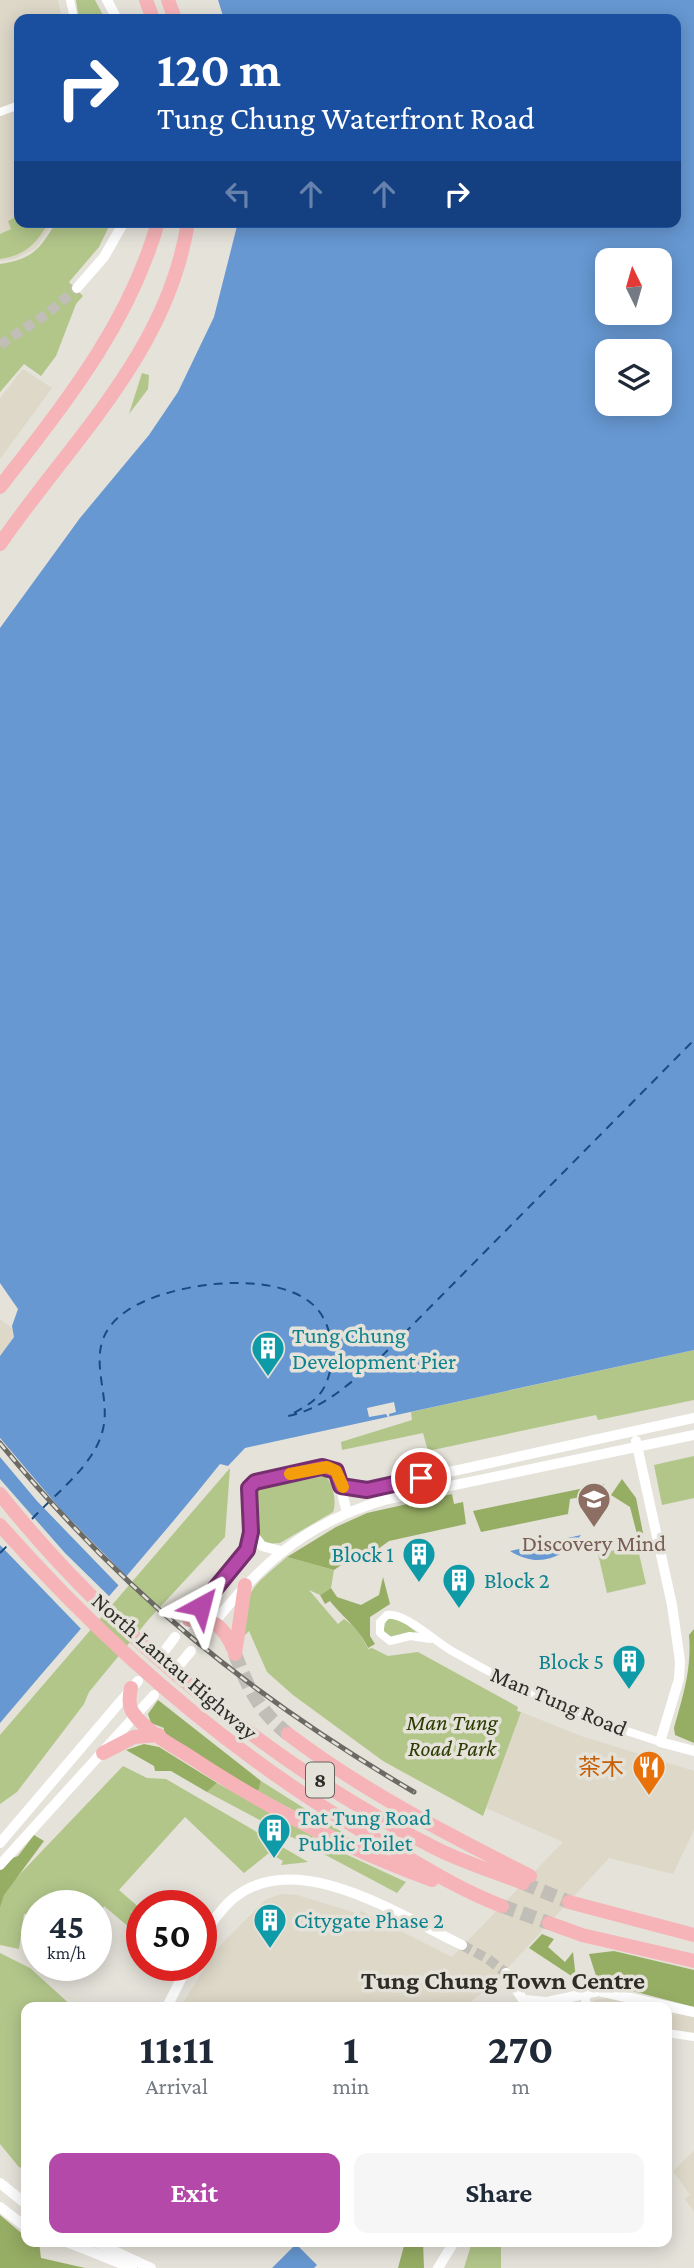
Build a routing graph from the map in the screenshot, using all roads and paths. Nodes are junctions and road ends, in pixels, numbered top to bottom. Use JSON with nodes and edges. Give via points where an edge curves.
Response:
{"nodes":[{"id":1,"x":121,"y":228,"type":"edge"},
{"id":2,"x":156,"y":228,"type":"edge"},
{"id":3,"x":186,"y":228,"type":"edge"},
{"id":4,"x":77,"y":288,"type":"tunnel mouth"},
{"id":5,"x":0,"y":487,"type":"edge"},
{"id":6,"x":0,"y":544,"type":"edge"},
{"id":7,"x":694,"y":1418,"type":"edge"},
{"id":8,"x":634,"y":1431,"type":"junction"},
{"id":9,"x":694,"y":1435,"type":"edge"},
{"id":10,"x":638,"y":1447,"type":"junction"},
{"id":11,"x":341,"y":1486,"type":"junction"},
{"id":12,"x":0,"y":1494,"type":"edge"},
{"id":13,"x":347,"y":1513,"type":"junction"},
{"id":14,"x":0,"y":1525,"type":"edge"},
{"id":15,"x":251,"y":1532,"type":"junction"},
{"id":16,"x":280,"y":1551,"type":"junction"},
{"id":17,"x":245,"y":1585,"type":"junction"},
{"id":18,"x":214,"y":1623,"type":"junction"},
{"id":19,"x":186,"y":1624,"type":"joint"},
{"id":20,"x":175,"y":1637,"type":"dead end"},
{"id":21,"x":430,"y":1639,"type":"junction"},
{"id":22,"x":199,"y":1641,"type":"dead end"},
{"id":23,"x":166,"y":1649,"type":"dead end"},
{"id":24,"x":191,"y":1651,"type":"dead end"},
{"id":25,"x":181,"y":1670,"type":"junction"},
{"id":26,"x":135,"y":1684,"type":"joint"},
{"id":27,"x":161,"y":1693,"type":"junction"},
{"id":28,"x":135,"y":1716,"type":"junction"},
{"id":29,"x":288,"y":1734,"type":"tunnel mouth"},
{"id":30,"x":159,"y":1735,"type":"junction"},
{"id":31,"x":660,"y":1742,"type":"junction"},
{"id":32,"x":694,"y":1751,"type":"edge"},
{"id":33,"x":103,"y":1753,"type":"junction"},
{"id":34,"x":0,"y":1843,"type":"edge"},
{"id":35,"x":0,"y":1865,"type":"edge"},
{"id":36,"x":463,"y":1891,"type":"junction"},
{"id":37,"x":571,"y":1899,"type":"tunnel mouth"},
{"id":38,"x":502,"y":1906,"type":"tunnel mouth"},
{"id":39,"x":217,"y":1916,"type":"edge"},
{"id":40,"x":549,"y":1923,"type":"tunnel mouth"},
{"id":41,"x":694,"y":1935,"type":"edge"},
{"id":42,"x":462,"y":1945,"type":"tunnel mouth"},
{"id":43,"x":694,"y":1961,"type":"edge"},
{"id":44,"x":506,"y":1973,"type":"tunnel mouth"},
{"id":45,"x":180,"y":1981,"type":"edge"},
{"id":46,"x":588,"y":1993,"type":"junction"},
{"id":47,"x":565,"y":1999,"type":"junction"},
{"id":48,"x":170,"y":2002,"type":"edge"},
{"id":49,"x":524,"y":2002,"type":"edge"},
{"id":50,"x":544,"y":2002,"type":"edge"},
{"id":51,"x":558,"y":2002,"type":"edge"},
{"id":52,"x":586,"y":2002,"type":"edge"},
{"id":53,"x":654,"y":2002,"type":"edge"},
{"id":54,"x":672,"y":2006,"type":"edge"},
{"id":55,"x":694,"y":2012,"type":"edge"},
{"id":56,"x":672,"y":2034,"type":"edge"},
{"id":57,"x":694,"y":2037,"type":"edge"},
{"id":58,"x":0,"y":2183,"type":"edge"},
{"id":59,"x":21,"y":2200,"type":"edge"},
{"id":60,"x":0,"y":2207,"type":"edge"},
{"id":61,"x":21,"y":2223,"type":"edge"},
{"id":62,"x":80,"y":2247,"type":"edge"},
{"id":63,"x":106,"y":2247,"type":"edge"},
{"id":64,"x":451,"y":2247,"type":"edge"},
{"id":65,"x":440,"y":2263,"type":"edge"},
{"id":66,"x":132,"y":2268,"type":"edge"},
{"id":67,"x":151,"y":2268,"type":"edge"}],
"edges":[{"from":1,"to":4,"type":"main road","via":[[104,257]]},
{"from":2,"to":5,"type":"highway","via":[[116,327],[69,398]]},
{"from":3,"to":6,"type":"highway","via":[[170,290],[135,361],[99,416]]},
{"from":7,"to":8,"type":"main road"},
{"from":8,"to":10,"type":"main road"},
{"from":8,"to":11,"type":"main road","via":[[367,1490]]},
{"from":9,"to":10,"type":"main road"},
{"from":10,"to":13,"type":"main road","via":[[388,1499]]},
{"from":10,"to":31,"type":"main road","via":[[680,1661]]},
{"from":11,"to":13,"type":"main road"},
{"from":11,"to":15,"type":"main road","via":[[336,1471],[327,1467],[255,1482],[249,1488]]},
{"from":12,"to":25,"type":"highway","name":"North Lantau Highway","via":[[58,1560]]},
{"from":13,"to":16,"type":"main road"},
{"from":14,"to":27,"type":"highway","name":"North Lantau Highway"},
{"from":15,"to":16,"type":"main road","via":[[262,1546]]},
{"from":15,"to":19,"type":"main road","via":[[244,1556]]},
{"from":16,"to":17,"type":"main road"},
{"from":17,"to":18,"type":"main road"},
{"from":17,"to":18,"type":"highway","via":[[235,1653],[226,1633]]},
{"from":18,"to":19,"type":"highway","via":[[201,1619]]},
{"from":18,"to":22,"type":"main road"},
{"from":20,"to":23,"type":"main road"},
{"from":21,"to":21,"type":"street","name":"Man Tung Road","via":[[410,1636],[390,1641],[380,1633],[380,1622],[387,1615],[399,1615]]},
{"from":21,"to":31,"type":"street","name":"Man Tung Road","via":[[533,1695]]},
{"from":24,"to":25,"type":"main road"},
{"from":25,"to":29,"type":"highway","name":"North Lantau Highway","number":"8","via":[[269,1747],[383,1819],[442,1851],[527,1880],[370,1789]]},
{"from":26,"to":28,"type":"highway","via":[[130,1706]]},
{"from":26,"to":34,"type":"main road"},
{"from":27,"to":28,"type":"main road"},
{"from":27,"to":36,"type":"highway","name":"North Lantau Highway","number":"8","via":[[342,1820]]},
{"from":28,"to":30,"type":"highway"},
{"from":28,"to":33,"type":"main road"},
{"from":30,"to":33,"type":"highway","via":[[134,1737]]},
{"from":30,"to":36,"type":"highway","via":[[221,1778],[366,1855]]},
{"from":31,"to":32,"type":"main road","name":"Man Tung Road"},
{"from":33,"to":35,"type":"main road"},
{"from":36,"to":38,"type":"highway","name":"North Lantau Highway","number":"8"},
{"from":37,"to":41,"type":"highway"},
{"from":39,"to":42,"type":"main road","via":[[251,1887],[312,1881],[360,1896]]},
{"from":40,"to":43,"type":"highway"},
{"from":44,"to":49,"type":"main road"},
{"from":45,"to":48,"type":"main road"},
{"from":46,"to":47,"type":"main road"},
{"from":46,"to":52,"type":"street"},
{"from":46,"to":53,"type":"main road","via":[[618,1993]]},
{"from":47,"to":50,"type":"main road"},
{"from":47,"to":51,"type":"main road"},
{"from":54,"to":55,"type":"main road"},
{"from":56,"to":57,"type":"street"},
{"from":58,"to":59,"type":"main road"},
{"from":60,"to":61,"type":"main road"},
{"from":62,"to":66,"type":"main road"},
{"from":63,"to":67,"type":"main road"},
{"from":64,"to":65,"type":"main road"}]}
